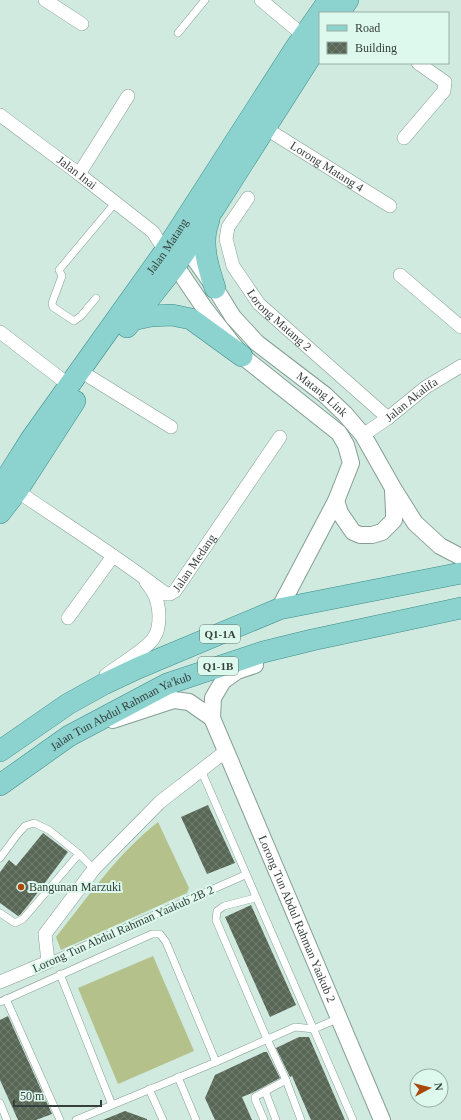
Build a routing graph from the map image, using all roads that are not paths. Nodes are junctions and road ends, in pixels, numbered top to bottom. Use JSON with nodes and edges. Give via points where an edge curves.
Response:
{"nodes":[{"id":1,"x":45,"y":0,"type":"edge"},
{"id":2,"x":205,"y":0,"type":"edge"},
{"id":3,"x":260,"y":0,"type":"edge"},
{"id":4,"x":82,"y":24,"type":"dead end"},
{"id":5,"x":319,"y":31,"type":"edge"},
{"id":6,"x":178,"y":33,"type":"dead end"},
{"id":7,"x":312,"y":39,"type":"edge"},
{"id":8,"x":419,"y":64,"type":"edge"},
{"id":9,"x":128,"y":96,"type":"dead end"},
{"id":10,"x":0,"y":115,"type":"edge"},
{"id":11,"x":264,"y":128,"type":"junction"},
{"id":12,"x":404,"y":138,"type":"dead end"},
{"id":13,"x":79,"y":174,"type":"junction"},
{"id":14,"x":248,"y":198,"type":"dead end"},
{"id":15,"x":115,"y":203,"type":"junction"},
{"id":16,"x":390,"y":206,"type":"dead end"},
{"id":17,"x":214,"y":207,"type":"junction"},
{"id":18,"x":176,"y":250,"type":"junction"},
{"id":19,"x":400,"y":275,"type":"dead end"},
{"id":20,"x":215,"y":288,"type":"junction"},
{"id":21,"x":96,"y":298,"type":"dead end"},
{"id":22,"x":132,"y":320,"type":"junction"},
{"id":23,"x":461,"y":327,"type":"edge"},
{"id":24,"x":0,"y":332,"type":"edge"},
{"id":25,"x":242,"y":356,"type":"junction"},
{"id":26,"x":460,"y":369,"type":"edge"},
{"id":27,"x":90,"y":377,"type":"junction"},
{"id":28,"x":69,"y":385,"type":"junction"},
{"id":29,"x":388,"y":418,"type":"junction"},
{"id":30,"x":172,"y":427,"type":"dead end"},
{"id":31,"x":363,"y":435,"type":"junction"},
{"id":32,"x":280,"y":437,"type":"dead end"},
{"id":33,"x":393,"y":488,"type":"junction"},
{"id":34,"x":8,"y":490,"type":"edge"},
{"id":35,"x":336,"y":501,"type":"junction"},
{"id":36,"x":0,"y":513,"type":"edge"},
{"id":37,"x":113,"y":556,"type":"junction"},
{"id":38,"x":461,"y":558,"type":"edge"},
{"id":39,"x":461,"y":573,"type":"edge"},
{"id":40,"x":141,"y":575,"type":"junction"},
{"id":41,"x":461,"y":608,"type":"edge"},
{"id":42,"x":279,"y":609,"type":"junction"},
{"id":43,"x":68,"y":618,"type":"dead end"},
{"id":44,"x":312,"y":640,"type":"junction"},
{"id":45,"x":104,"y":684,"type":"junction"},
{"id":46,"x":212,"y":718,"type":"junction"},
{"id":47,"x":91,"y":723,"type":"junction"},
{"id":48,"x":226,"y":750,"type":"junction"},
{"id":49,"x":0,"y":751,"type":"edge"},
{"id":50,"x":200,"y":770,"type":"junction"},
{"id":51,"x":0,"y":785,"type":"edge"},
{"id":52,"x":79,"y":854,"type":"junction"},
{"id":53,"x":0,"y":858,"type":"edge"},
{"id":54,"x":94,"y":868,"type":"junction"},
{"id":55,"x":245,"y":875,"type":"junction"},
{"id":56,"x":255,"y":898,"type":"junction"},
{"id":57,"x":0,"y":913,"type":"edge"},
{"id":58,"x":48,"y":962,"type":"junction"},
{"id":59,"x":60,"y":974,"type":"junction"},
{"id":60,"x":0,"y":982,"type":"edge"},
{"id":61,"x":3,"y":1001,"type":"edge"},
{"id":62,"x":339,"y":1018,"type":"junction"},
{"id":63,"x":314,"y":1029,"type":"junction"},
{"id":64,"x":267,"y":1039,"type":"junction"},
{"id":65,"x":216,"y":1062,"type":"junction"},
{"id":66,"x":178,"y":1077,"type":"junction"},
{"id":67,"x":286,"y":1080,"type":"junction"},
{"id":68,"x":149,"y":1089,"type":"junction"},
{"id":69,"x":265,"y":1091,"type":"junction"},
{"id":70,"x":0,"y":1103,"type":"edge"},
{"id":71,"x":112,"y":1106,"type":"junction"},
{"id":72,"x":7,"y":1120,"type":"edge"},
{"id":73,"x":60,"y":1120,"type":"edge"},
{"id":74,"x":76,"y":1120,"type":"edge"},
{"id":75,"x":163,"y":1120,"type":"edge"},
{"id":76,"x":196,"y":1120,"type":"edge"},
{"id":77,"x":264,"y":1120,"type":"edge"},
{"id":78,"x":276,"y":1120,"type":"edge"},
{"id":79,"x":301,"y":1120,"type":"edge"},
{"id":80,"x":352,"y":1120,"type":"edge"},
{"id":81,"x":382,"y":1120,"type":"edge"}],
"edges":[{"from":1,"to":4,"type":"street"},
{"from":2,"to":6,"type":"lane"},
{"from":3,"to":7,"type":"street"},
{"from":5,"to":7,"type":"main road","name":"Jalan Matang"},
{"from":7,"to":11,"type":"main road","name":"Jalan Matang"},
{"from":7,"to":18,"type":"main road","name":"Jalan Matang"},
{"from":8,"to":12,"type":"street","via":[[445,82],[444,91]]},
{"from":9,"to":13,"type":"street"},
{"from":10,"to":13,"type":"street","name":"Jalan Inai"},
{"from":11,"to":16,"type":"street","name":"Lorong Matang 4"},
{"from":11,"to":17,"type":"main road","name":"Jalan Matang"},
{"from":13,"to":15,"type":"street","name":"Jalan Inai"},
{"from":14,"to":29,"type":"street","name":"Lorong Matang 2","via":[[228,227],[226,239],[233,266],[259,304]]},
{"from":15,"to":18,"type":"street","name":"Jalan Inai"},
{"from":15,"to":21,"type":"lane","via":[[59,270],[62,276],[52,303],[53,307],[74,321]]},
{"from":17,"to":18,"type":"main road","name":"Jalan Matang"},
{"from":17,"to":20,"type":"main road","via":[[206,226],[205,245],[207,264]]},
{"from":18,"to":20,"type":"street","name":"Matang Link"},
{"from":18,"to":22,"type":"main road","name":"Jalan Matang"},
{"from":18,"to":25,"type":"street","name":"Matang Link","via":[[205,309]]},
{"from":18,"to":28,"type":"main road","name":"Jalan Matang"},
{"from":19,"to":23,"type":"street"},
{"from":20,"to":31,"type":"street","name":"Matang Link","via":[[233,317],[257,343],[325,394]]},
{"from":22,"to":25,"type":"main road","via":[[172,315],[191,319]]},
{"from":22,"to":27,"type":"main road","name":"Jalan Matang"},
{"from":24,"to":28,"type":"street"},
{"from":25,"to":35,"type":"street","name":"Matang Link","via":[[339,433],[346,445],[351,463]]},
{"from":26,"to":29,"type":"street","name":"Jalan Akalifa","via":[[426,387]]},
{"from":27,"to":30,"type":"street"},
{"from":27,"to":34,"type":"main road","name":"Jalan Matang"},
{"from":28,"to":34,"type":"main road","name":"Jalan Matang","via":[[31,439]]},
{"from":29,"to":31,"type":"street","name":"Jalan Akalifa"},
{"from":31,"to":33,"type":"street","name":"Matang Link"},
{"from":32,"to":40,"type":"street","name":"Jalan Medang","via":[[176,591],[166,594]]},
{"from":33,"to":35,"type":"street","via":[[394,520],[382,532],[372,535],[360,536],[353,532],[340,513]]},
{"from":33,"to":38,"type":"street","name":"Matang Link","via":[[415,523],[440,546]]},
{"from":34,"to":36,"type":"main road","name":"Jalan Matang"},
{"from":34,"to":37,"type":"street","name":"Jalan Medang"},
{"from":35,"to":42,"type":"street","name":"Matang Link"},
{"from":37,"to":40,"type":"street","name":"Jalan Medang"},
{"from":37,"to":43,"type":"street"},
{"from":39,"to":42,"type":"main road","number":"Q1-1A"},
{"from":40,"to":45,"type":"street","via":[[154,593],[159,620],[157,631],[147,646],[104,678]]},
{"from":41,"to":44,"type":"main road","name":"Jalan Tun Abdul Rahman Ya'kub","number":"Q1-1B"},
{"from":42,"to":45,"type":"main road","number":"Q1-1A"},
{"from":44,"to":46,"type":"street","via":[[288,654],[237,671],[223,681],[214,698]]},
{"from":44,"to":47,"type":"main road","name":"Jalan Tun Abdul Rahman Ya'kub","number":"Q1-1B","via":[[263,652],[167,684]]},
{"from":45,"to":49,"type":"main road","number":"Q1-1A","via":[[68,704]]},
{"from":46,"to":47,"type":"street","via":[[189,702],[174,700],[113,721]]},
{"from":46,"to":48,"type":"street","name":"Lorong Tun Abdul Rahman Yaakub 2"},
{"from":47,"to":51,"type":"main road","name":"Jalan Tun Abdul Rahman Ya'kub","number":"Q1-1B","via":[[62,740]]},
{"from":48,"to":50,"type":"street"},
{"from":48,"to":62,"type":"street","name":"Lorong Tun Abdul Rahman Yaakub 2"},
{"from":50,"to":54,"type":"street","via":[[160,802]]},
{"from":50,"to":55,"type":"lane"},
{"from":52,"to":53,"type":"lane","via":[[49,830],[34,823],[25,826]]},
{"from":52,"to":54,"type":"lane"},
{"from":52,"to":57,"type":"lane","via":[[23,919],[15,923]]},
{"from":54,"to":58,"type":"street","via":[[45,934]]},
{"from":55,"to":56,"type":"lane"},
{"from":55,"to":58,"type":"lane","name":"Lorong Tun Abdul Rahman Yaakub 2B 2"},
{"from":56,"to":63,"type":"lane"},
{"from":56,"to":64,"type":"lane","via":[[224,906],[217,910],[216,920]]},
{"from":58,"to":60,"type":"street","name":"Lorong Tun Abdul Rahman Yaakub 2B 2"},
{"from":59,"to":61,"type":"lane"},
{"from":59,"to":65,"type":"lane","via":[[152,934],[160,934],[166,942]]},
{"from":59,"to":71,"type":"lane"},
{"from":61,"to":73,"type":"lane"},
{"from":62,"to":63,"type":"lane"},
{"from":62,"to":81,"type":"street","name":"Lorong Tun Abdul Rahman Yaakub 2"},
{"from":63,"to":64,"type":"lane","via":[[295,1027]]},
{"from":63,"to":80,"type":"lane"},
{"from":64,"to":65,"type":"lane"},
{"from":64,"to":67,"type":"lane"},
{"from":65,"to":66,"type":"lane"},
{"from":66,"to":68,"type":"lane"},
{"from":66,"to":76,"type":"lane"},
{"from":67,"to":69,"type":"lane"},
{"from":67,"to":79,"type":"lane"},
{"from":68,"to":71,"type":"lane"},
{"from":68,"to":75,"type":"lane"},
{"from":69,"to":77,"type":"lane","via":[[255,1097]]},
{"from":69,"to":78,"type":"lane"},
{"from":70,"to":72,"type":"lane"},
{"from":71,"to":74,"type":"lane"}]}
